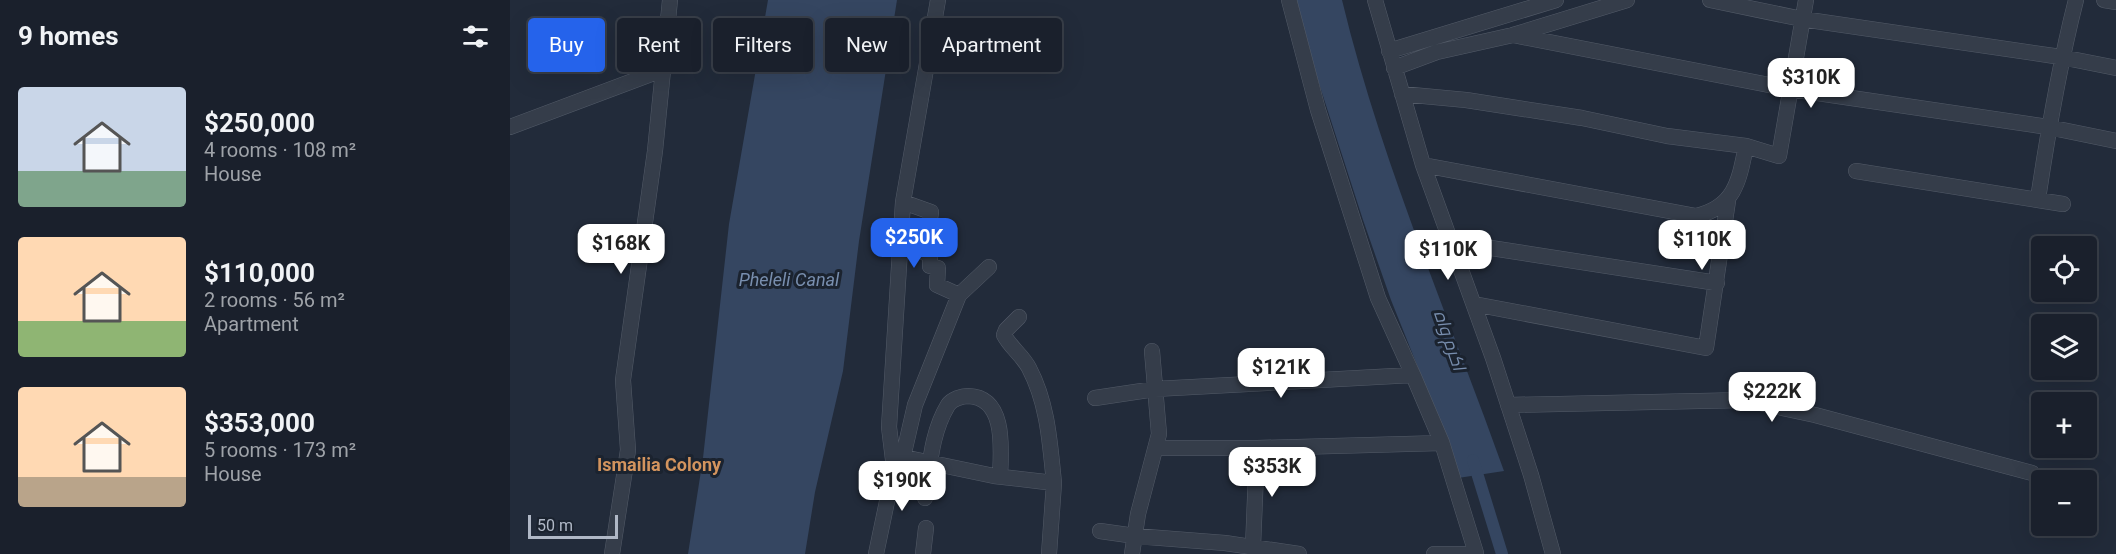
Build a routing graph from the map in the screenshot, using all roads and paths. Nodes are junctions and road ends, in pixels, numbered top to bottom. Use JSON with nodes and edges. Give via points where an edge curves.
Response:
{"nodes":[{"id":1,"x":669,"y":0,"type":"edge"},
{"id":2,"x":938,"y":0,"type":"edge"},
{"id":3,"x":1289,"y":0,"type":"edge"},
{"id":4,"x":1375,"y":0,"type":"edge"},
{"id":5,"x":1556,"y":0,"type":"edge"},
{"id":6,"x":1627,"y":0,"type":"edge"},
{"id":7,"x":1710,"y":0,"type":"edge"},
{"id":8,"x":1806,"y":0,"type":"edge"},
{"id":9,"x":2076,"y":0,"type":"edge"},
{"id":10,"x":2104,"y":0,"type":"edge"},
{"id":11,"x":2116,"y":2,"type":"edge"},
{"id":12,"x":667,"y":18,"type":"edge"},
{"id":13,"x":1802,"y":19,"type":"junction"},
{"id":14,"x":1513,"y":35,"type":"junction"},
{"id":15,"x":1389,"y":51,"type":"junction"},
{"id":16,"x":2061,"y":57,"type":"junction"},
{"id":17,"x":1394,"y":68,"type":"junction"},
{"id":18,"x":2116,"y":68,"type":"edge"},
{"id":19,"x":657,"y":72,"type":"edge"},
{"id":20,"x":662,"y":72,"type":"edge"},
{"id":21,"x":1790,"y":89,"type":"junction"},
{"id":22,"x":1402,"y":94,"type":"junction"},
{"id":23,"x":2048,"y":127,"type":"junction"},
{"id":24,"x":510,"y":128,"type":"edge"},
{"id":25,"x":2116,"y":141,"type":"edge"},
{"id":26,"x":1746,"y":147,"type":"junction"},
{"id":27,"x":1423,"y":165,"type":"junction"},
{"id":28,"x":1856,"y":171,"type":"dead end"},
{"id":29,"x":2038,"y":199,"type":"junction"},
{"id":30,"x":1728,"y":201,"type":"junction"},
{"id":31,"x":903,"y":202,"type":"junction"},
{"id":32,"x":2063,"y":204,"type":"dead end"},
{"id":33,"x":1452,"y":242,"type":"junction"},
{"id":34,"x":988,"y":267,"type":"dead end"},
{"id":35,"x":1716,"y":283,"type":"junction"},
{"id":36,"x":959,"y":295,"type":"junction"},
{"id":37,"x":1474,"y":304,"type":"junction"},
{"id":38,"x":1019,"y":317,"type":"dead end"},
{"id":39,"x":1152,"y":351,"type":"dead end"},
{"id":40,"x":1413,"y":375,"type":"junction"},
{"id":41,"x":1155,"y":389,"type":"junction"},
{"id":42,"x":1095,"y":398,"type":"dead end"},
{"id":43,"x":1508,"y":405,"type":"junction"},
{"id":44,"x":1442,"y":443,"type":"junction"},
{"id":45,"x":1156,"y":448,"type":"junction"},
{"id":46,"x":1257,"y":448,"type":"junction"},
{"id":47,"x":899,"y":462,"type":"junction"},
{"id":48,"x":930,"y":463,"type":"junction"},
{"id":49,"x":2031,"y":473,"type":"edge"},
{"id":50,"x":1000,"y":477,"type":"junction"},
{"id":51,"x":1054,"y":483,"type":"junction"},
{"id":52,"x":926,"y":498,"type":"dead end"},
{"id":53,"x":926,"y":528,"type":"dead end"},
{"id":54,"x":1100,"y":531,"type":"dead end"},
{"id":55,"x":1135,"y":536,"type":"junction"},
{"id":56,"x":1253,"y":547,"type":"junction"},
{"id":57,"x":612,"y":554,"type":"edge"},
{"id":58,"x":876,"y":554,"type":"edge"},
{"id":59,"x":923,"y":554,"type":"edge"},
{"id":60,"x":1049,"y":554,"type":"edge"},
{"id":61,"x":1132,"y":554,"type":"edge"},
{"id":62,"x":1299,"y":554,"type":"edge"},
{"id":63,"x":1434,"y":554,"type":"edge"},
{"id":64,"x":1476,"y":554,"type":"edge"},
{"id":65,"x":1553,"y":554,"type":"edge"}],
"edges":[{"from":1,"to":12,"type":"street"},
{"from":2,"to":31,"type":"street"},
{"from":3,"to":40,"type":"street","via":[[1318,110],[1378,298]]},
{"from":4,"to":15,"type":"street"},
{"from":5,"to":15,"type":"street"},
{"from":6,"to":14,"type":"street"},
{"from":7,"to":13,"type":"street"},
{"from":8,"to":13,"type":"street"},
{"from":9,"to":16,"type":"street"},
{"from":10,"to":11,"type":"street"},
{"from":13,"to":16,"type":"street"},
{"from":13,"to":21,"type":"street"},
{"from":14,"to":17,"type":"street","via":[[1437,52]]},
{"from":14,"to":21,"type":"street"},
{"from":15,"to":17,"type":"street"},
{"from":16,"to":18,"type":"street"},
{"from":16,"to":23,"type":"street"},
{"from":17,"to":22,"type":"street"},
{"from":19,"to":24,"type":"street"},
{"from":20,"to":57,"type":"street","via":[[655,152],[623,380],[628,450]]},
{"from":21,"to":23,"type":"street"},
{"from":21,"to":26,"type":"street","via":[[1779,156]]},
{"from":22,"to":26,"type":"street","via":[[1466,100]]},
{"from":22,"to":27,"type":"street"},
{"from":23,"to":25,"type":"street"},
{"from":23,"to":29,"type":"street"},
{"from":26,"to":30,"type":"street","via":[[1740,178]]},
{"from":27,"to":30,"type":"street","via":[[1696,216],[1710,213]]},
{"from":27,"to":33,"type":"street"},
{"from":28,"to":29,"type":"street"},
{"from":29,"to":32,"type":"street"},
{"from":30,"to":35,"type":"street"},
{"from":31,"to":36,"type":"street","via":[[931,212],[926,253],[930,266],[938,268],[937,285]]},
{"from":31,"to":47,"type":"street","via":[[889,427]]},
{"from":33,"to":35,"type":"street"},
{"from":33,"to":37,"type":"street"},
{"from":34,"to":36,"type":"street"},
{"from":35,"to":37,"type":"street","via":[[1708,345],[1703,348]]},
{"from":36,"to":47,"type":"street","via":[[915,405]]},
{"from":37,"to":43,"type":"street"},
{"from":38,"to":51,"type":"street","via":[[1004,334],[1029,368],[1039,392],[1048,422]]},
{"from":39,"to":41,"type":"street"},
{"from":40,"to":41,"type":"street"},
{"from":40,"to":44,"type":"street"},
{"from":41,"to":42,"type":"street"},
{"from":41,"to":45,"type":"street","via":[[1159,434]]},
{"from":43,"to":49,"type":"street","via":[[1746,400]]},
{"from":43,"to":65,"type":"street"},
{"from":44,"to":46,"type":"street"},
{"from":44,"to":64,"type":"street"},
{"from":45,"to":46,"type":"street"},
{"from":45,"to":55,"type":"street"},
{"from":46,"to":56,"type":"street"},
{"from":47,"to":48,"type":"street"},
{"from":47,"to":58,"type":"street"},
{"from":48,"to":50,"type":"street"},
{"from":48,"to":50,"type":"street","via":[[934,436],[949,402],[969,396],[987,403],[996,417],[1001,444]]},
{"from":48,"to":52,"type":"street"},
{"from":50,"to":51,"type":"street"},
{"from":51,"to":60,"type":"street"},
{"from":53,"to":59,"type":"street"},
{"from":54,"to":55,"type":"street"},
{"from":55,"to":56,"type":"street"},
{"from":55,"to":61,"type":"street"},
{"from":56,"to":62,"type":"street"},
{"from":63,"to":64,"type":"street"}]}
